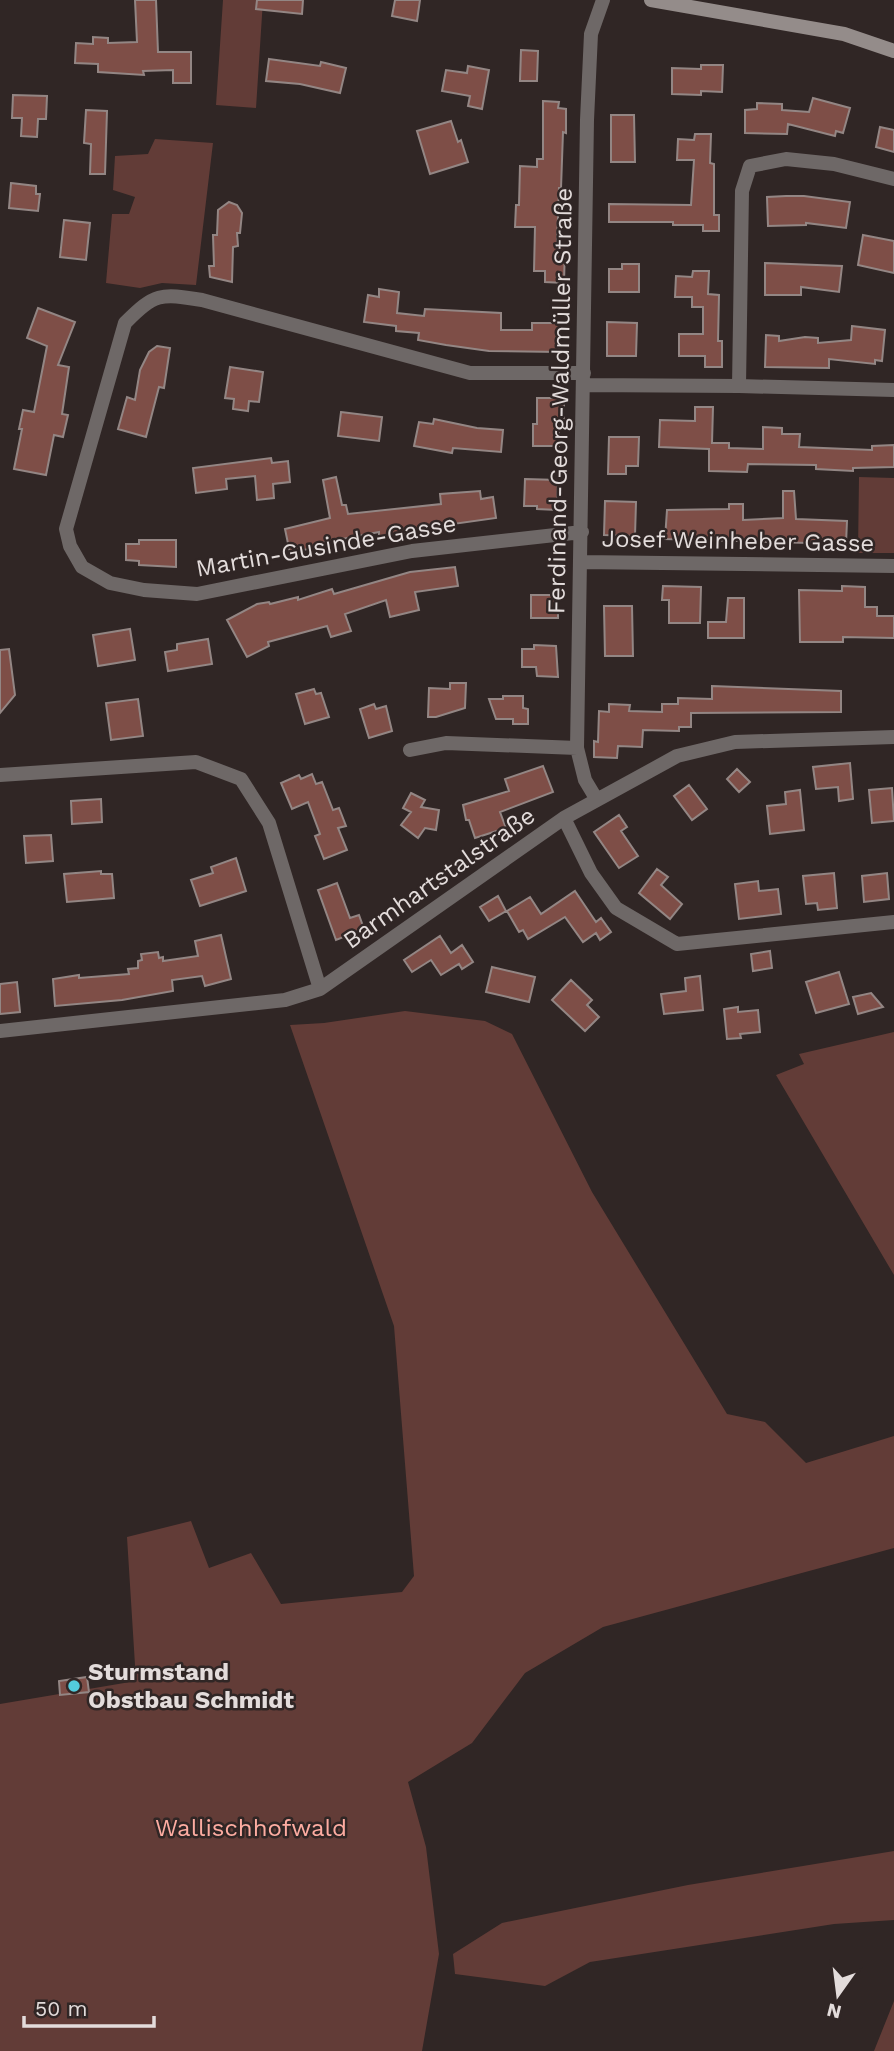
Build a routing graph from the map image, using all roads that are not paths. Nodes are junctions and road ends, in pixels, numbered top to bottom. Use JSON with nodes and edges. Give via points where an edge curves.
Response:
{"nodes":[{"id":1,"x":603,"y":0,"type":"edge"},
{"id":2,"x":651,"y":0,"type":"edge"},
{"id":3,"x":894,"y":51,"type":"edge"},
{"id":4,"x":894,"y":179,"type":"edge"},
{"id":5,"x":584,"y":379,"type":"junction"},
{"id":6,"x":739,"y":386,"type":"junction"},
{"id":7,"x":894,"y":390,"type":"edge"},
{"id":8,"x":582,"y":532,"type":"junction"},
{"id":9,"x":581,"y":562,"type":"junction"},
{"id":10,"x":894,"y":566,"type":"edge"},
{"id":11,"x":894,"y":737,"type":"edge"},
{"id":12,"x":577,"y":748,"type":"junction"},
{"id":13,"x":410,"y":750,"type":"dead end"},
{"id":14,"x":0,"y":775,"type":"edge"},
{"id":15,"x":597,"y":800,"type":"junction"},
{"id":16,"x":564,"y":818,"type":"junction"},
{"id":17,"x":894,"y":922,"type":"edge"},
{"id":18,"x":320,"y":989,"type":"junction"},
{"id":19,"x":0,"y":1031,"type":"edge"}],
"edges":[{"from":1,"to":5,"type":"street","name":"Ferdinand-Georg-Waldmüller Straße","via":[[591,34]]},
{"from":2,"to":3,"type":"main road","via":[[844,34]]},
{"from":4,"to":6,"type":"street","via":[[834,164],[786,159],[750,166],[742,191]]},
{"from":5,"to":6,"type":"street"},
{"from":5,"to":8,"type":"street","name":"Ferdinand-Georg-Waldmüller Straße"},
{"from":5,"to":8,"type":"street","name":"Martin-Gusinde-Gasse","via":[[470,373],[202,300],[171,295],[146,302],[125,323],[66,529],[82,566],[110,583],[197,594],[412,551]]},
{"from":6,"to":7,"type":"street"},
{"from":8,"to":9,"type":"street","name":"Ferdinand-Georg-Waldmüller Straße"},
{"from":9,"to":10,"type":"street","name":"Josef Weinheber Gasse"},
{"from":9,"to":12,"type":"street","name":"Ferdinand-Georg-Waldmüller Straße"},
{"from":11,"to":15,"type":"street","name":"Barmhartstalstraße","via":[[735,742],[677,756]]},
{"from":12,"to":13,"type":"street","via":[[446,743]]},
{"from":12,"to":15,"type":"street","name":"Ferdinand-Georg-Waldmüller Straße","via":[[585,780]]},
{"from":14,"to":18,"type":"street","via":[[196,762],[241,779],[269,823]]},
{"from":15,"to":16,"type":"street","name":"Barmhartstalstraße"},
{"from":16,"to":17,"type":"street","via":[[591,873],[616,908],[677,944]]},
{"from":16,"to":18,"type":"street","name":"Barmhartstalstraße"},
{"from":18,"to":19,"type":"street","name":"Barmhartstalstraße","via":[[285,1000]]}]}
